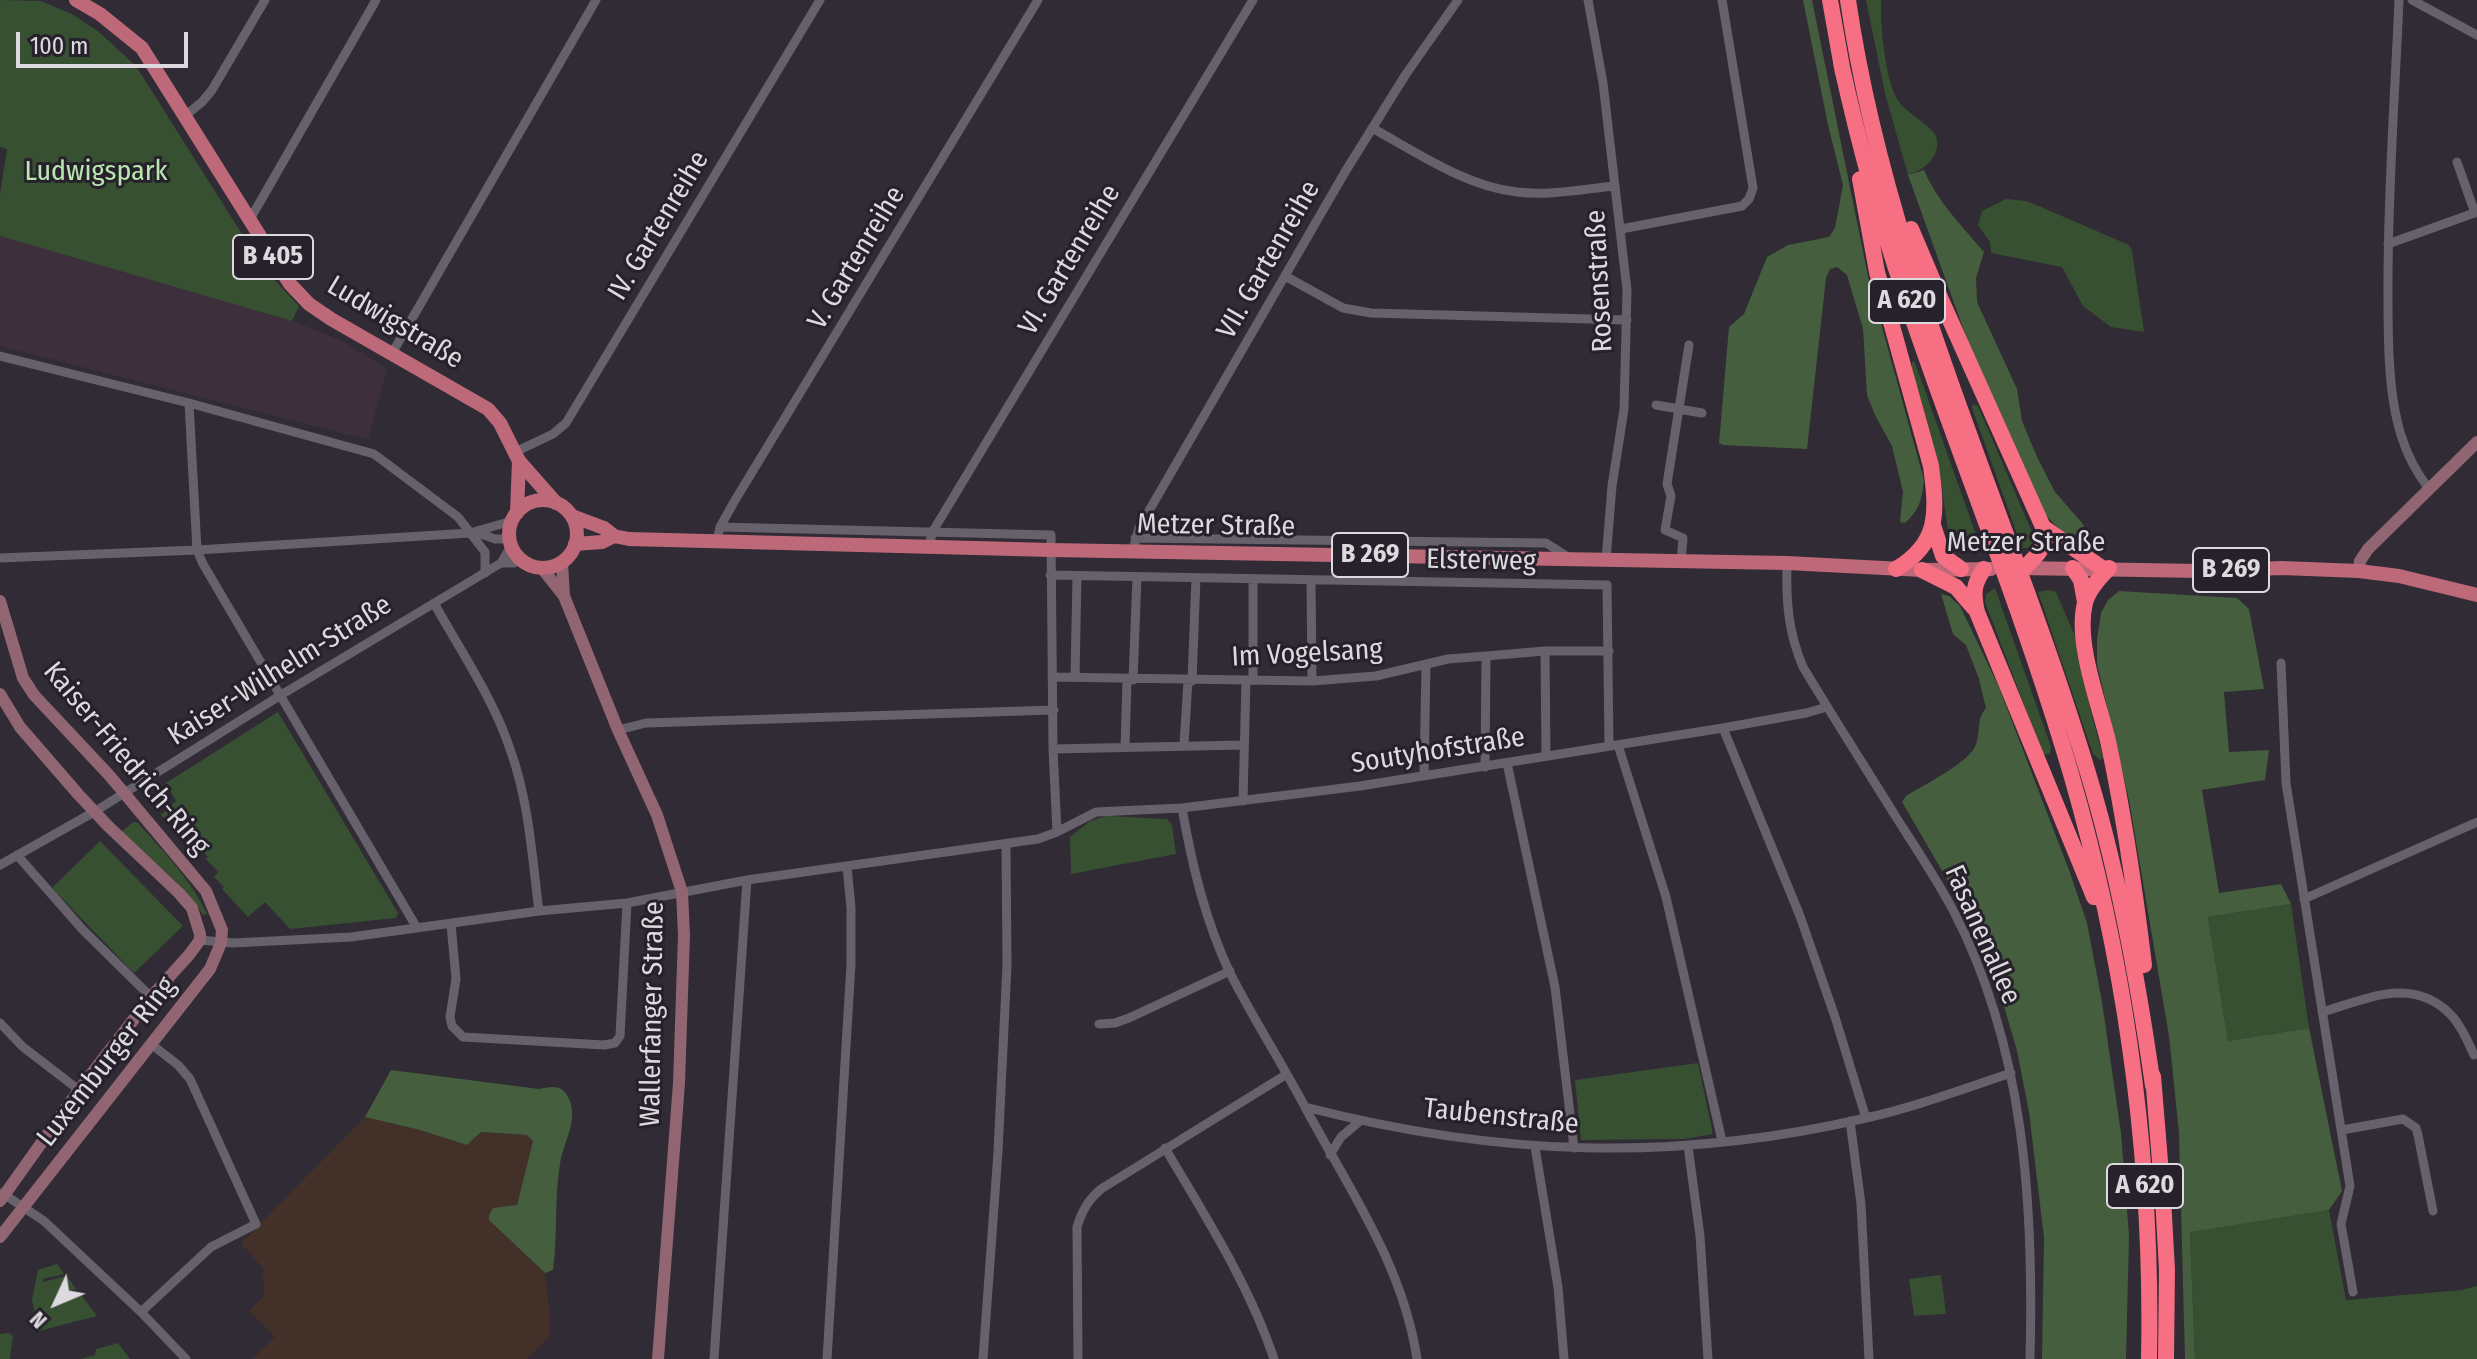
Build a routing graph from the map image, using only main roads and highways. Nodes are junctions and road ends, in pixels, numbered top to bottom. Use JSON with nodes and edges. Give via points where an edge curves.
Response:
{"nodes":[{"id":1,"x":76,"y":0,"type":"edge"},
{"id":2,"x":1830,"y":0,"type":"edge"},
{"id":3,"x":1848,"y":0,"type":"edge"},
{"id":4,"x":1841,"y":63,"type":"junction"},
{"id":5,"x":1873,"y":126,"type":"junction"},
{"id":6,"x":517,"y":456,"type":"junction"},
{"id":7,"x":556,"y":503,"type":"junction"},
{"id":8,"x":572,"y":516,"type":"junction"},
{"id":9,"x":514,"y":517,"type":"junction"},
{"id":10,"x":1933,"y":525,"type":"junction"},
{"id":11,"x":2043,"y":527,"type":"junction"},
{"id":12,"x":1997,"y":532,"type":"junction"},
{"id":13,"x":614,"y":536,"type":"junction"},
{"id":14,"x":575,"y":544,"type":"junction"},
{"id":15,"x":2024,"y":568,"type":"junction"},
{"id":16,"x":2073,"y":568,"type":"junction"},
{"id":17,"x":2106,"y":568,"type":"junction"},
{"id":18,"x":1896,"y":569,"type":"junction"},
{"id":19,"x":1961,"y":569,"type":"junction"},
{"id":20,"x":1984,"y":569,"type":"junction"},
{"id":21,"x":1922,"y":570,"type":"junction"},
{"id":22,"x":2477,"y":595,"type":"edge"},
{"id":23,"x":2085,"y":604,"type":"junction"},
{"id":24,"x":2025,"y":611,"type":"junction"},
{"id":25,"x":1977,"y":612,"type":"junction"},
{"id":26,"x":2126,"y":1014,"type":"junction"},
{"id":27,"x":2153,"y":1086,"type":"junction"},
{"id":28,"x":2149,"y":1359,"type":"edge"},
{"id":29,"x":2166,"y":1359,"type":"edge"}],
"edges":[{"from":1,"to":6,"type":"main road","name":"Ludwigstraße","number":"B 405","via":[[142,48],[290,284],[309,304],[488,409]]},
{"from":2,"to":4,"type":"highway","number":"A 620"},
{"from":3,"to":5,"type":"highway","number":"A 620"},
{"from":4,"to":10,"type":"highway","via":[[1877,272],[1931,466]]},
{"from":4,"to":12,"type":"highway","number":"A 620","via":[[1898,276]]},
{"from":5,"to":11,"type":"highway","via":[[1942,302]]},
{"from":5,"to":12,"type":"highway","number":"A 620"},
{"from":6,"to":7,"type":"main road","name":"Ludwigstraße","number":"B 405"},
{"from":6,"to":9,"type":"main road"},
{"from":7,"to":8,"type":"main road"},
{"from":7,"to":9,"type":"main road","via":[[533,501]]},
{"from":8,"to":13,"type":"main road","name":"Metzer Straße","number":"B 269"},
{"from":8,"to":14,"type":"main road"},
{"from":9,"to":14,"type":"main road","via":[[510,542],[521,559],[541,567],[562,562]]},
{"from":10,"to":18,"type":"highway","via":[[1922,550]]},
{"from":10,"to":19,"type":"highway","via":[[1943,556]]},
{"from":11,"to":15,"type":"highway","via":[[2043,548]]},
{"from":11,"to":17,"type":"highway"},
{"from":12,"to":24,"type":"highway","number":"A 620"},
{"from":13,"to":14,"type":"main road","name":"Metzer Straße","number":"B 269"},
{"from":13,"to":18,"type":"main road","name":"Metzer Straße","number":"B 269","via":[[931,538],[1051,550],[1134,544]]},
{"from":15,"to":16,"type":"main road","name":"Metzer Straße","number":"B 269"},
{"from":15,"to":20,"type":"main road","name":"Metzer Straße","number":"B 269"},
{"from":16,"to":17,"type":"main road","name":"Metzer Straße","number":"B 269"},
{"from":16,"to":23,"type":"highway"},
{"from":17,"to":22,"type":"main road","name":"Metzer Straße","number":"B 269","via":[[2359,571]]},
{"from":17,"to":23,"type":"highway"},
{"from":18,"to":21,"type":"main road","name":"Metzer Straße","number":"B 269"},
{"from":19,"to":20,"type":"main road","name":"Metzer Straße","number":"B 269"},
{"from":19,"to":21,"type":"main road","name":"Metzer Straße","number":"B 269"},
{"from":20,"to":25,"type":"highway","via":[[1975,580]]},
{"from":21,"to":25,"type":"highway","via":[[1956,587]]},
{"from":23,"to":27,"type":"highway","via":[[2089,669],[2108,741],[2138,910]]},
{"from":24,"to":26,"type":"highway","number":"A 620","via":[[2086,828]]},
{"from":24,"to":27,"type":"highway","number":"A 620","via":[[2084,762],[2109,851],[2139,987]]},
{"from":25,"to":26,"type":"highway","via":[[2093,895]]},
{"from":26,"to":28,"type":"highway","number":"A 620","via":[[2146,1200]]},
{"from":27,"to":29,"type":"highway","number":"A 620","via":[[2165,1227]]}]}
